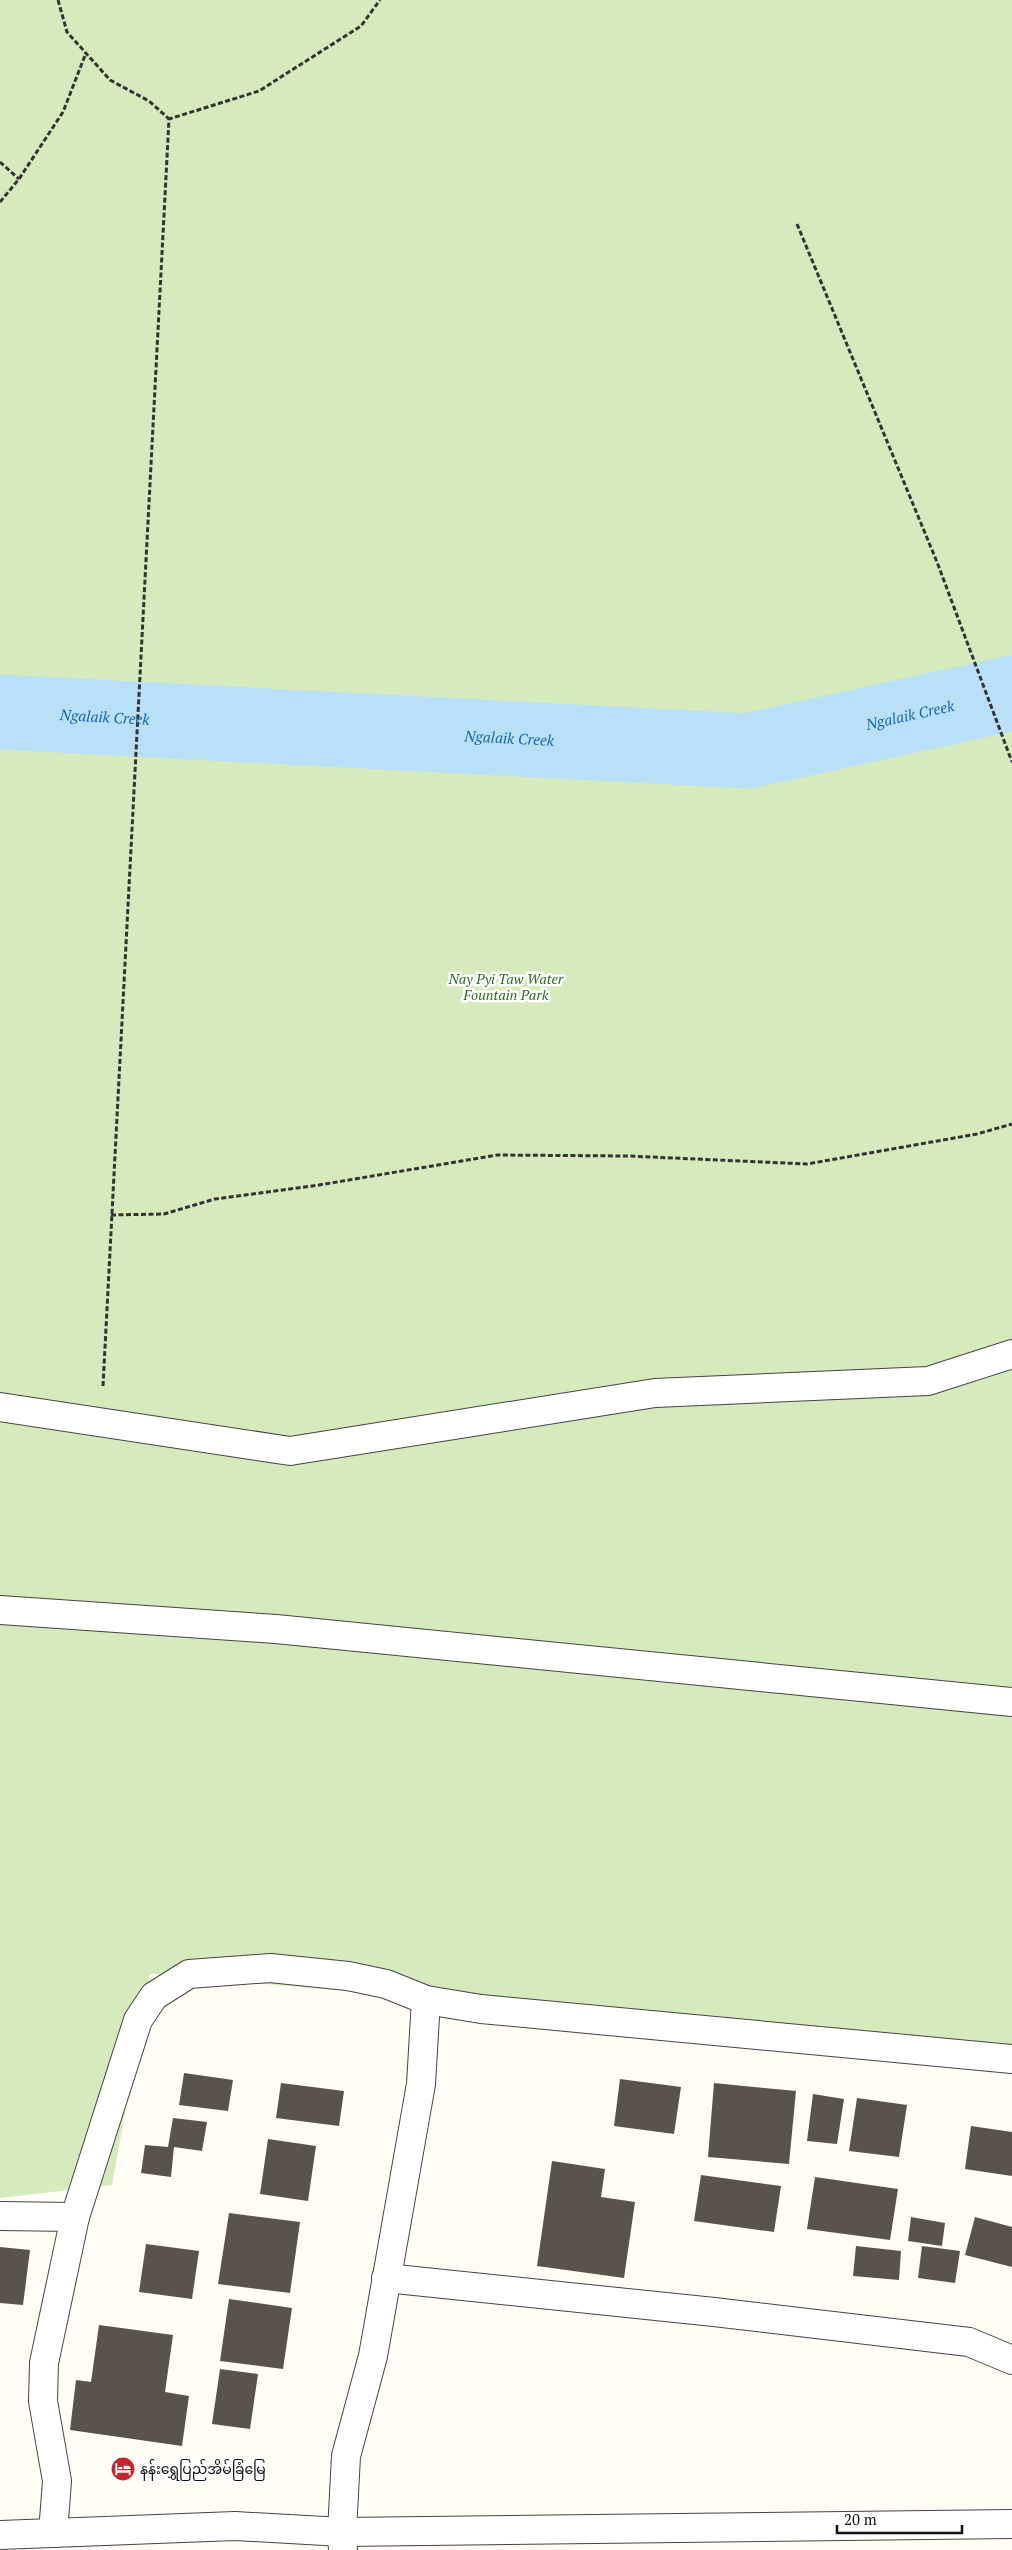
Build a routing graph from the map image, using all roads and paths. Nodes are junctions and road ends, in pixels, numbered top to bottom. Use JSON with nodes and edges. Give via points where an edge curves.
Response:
{"nodes":[{"id":1,"x":58,"y":0,"type":"edge"},
{"id":2,"x":380,"y":0,"type":"edge"},
{"id":3,"x":86,"y":53,"type":"junction"},
{"id":4,"x":168,"y":120,"type":"junction"},
{"id":5,"x":0,"y":162,"type":"edge"},
{"id":6,"x":19,"y":179,"type":"junction"},
{"id":7,"x":0,"y":202,"type":"edge"},
{"id":8,"x":797,"y":224,"type":"dead end"},
{"id":9,"x":1012,"y":762,"type":"edge"},
{"id":10,"x":1012,"y":1124,"type":"edge"},
{"id":11,"x":112,"y":1215,"type":"junction"},
{"id":12,"x":1012,"y":1354,"type":"edge"},
{"id":13,"x":0,"y":1407,"type":"edge"},
{"id":14,"x":101,"y":1422,"type":"junction"},
{"id":15,"x":0,"y":1610,"type":"edge"},
{"id":16,"x":1012,"y":1702,"type":"edge"},
{"id":17,"x":426,"y":2000,"type":"junction"},
{"id":18,"x":1012,"y":2059,"type":"edge"},
{"id":19,"x":0,"y":2216,"type":"edge"},
{"id":20,"x":75,"y":2217,"type":"junction"},
{"id":21,"x":386,"y":2278,"type":"junction"},
{"id":22,"x":1012,"y":2360,"type":"edge"},
{"id":23,"x":1012,"y":2524,"type":"edge"},
{"id":24,"x":53,"y":2533,"type":"junction"},
{"id":25,"x":0,"y":2535,"type":"edge"},
{"id":26,"x":343,"y":2541,"type":"edge"}],
"edges":[{"from":1,"to":3,"type":"path","via":[[67,32]]},
{"from":2,"to":4,"type":"path","via":[[361,26],[259,91]]},
{"from":3,"to":4,"type":"path","via":[[110,80],[149,101]]},
{"from":3,"to":6,"type":"path","via":[[63,112]]},
{"from":4,"to":11,"type":"path"},
{"from":5,"to":6,"type":"path"},
{"from":6,"to":7,"type":"path"},
{"from":8,"to":9,"type":"path","via":[[937,562]]},
{"from":10,"to":11,"type":"path","via":[[977,1134],[807,1164],[628,1156],[497,1155],[215,1199],[164,1214]]},
{"from":11,"to":14,"type":"path"},
{"from":12,"to":14,"type":"street","via":[[928,1381],[655,1393],[290,1451]]},
{"from":13,"to":14,"type":"street"},
{"from":15,"to":16,"type":"street","via":[[286,1630]]},
{"from":17,"to":18,"type":"street","via":[[490,2010]]},
{"from":17,"to":20,"type":"street","via":[[386,1984],[348,1976],[270,1968],[189,1974],[154,1996],[138,2020]]},
{"from":17,"to":21,"type":"street","via":[[421,2084]]},
{"from":19,"to":20,"type":"street"},
{"from":20,"to":24,"type":"street","via":[[44,2363],[43,2401],[57,2481]]},
{"from":21,"to":22,"type":"street","via":[[969,2342]]},
{"from":21,"to":26,"type":"street","via":[[373,2356],[346,2456]]},
{"from":23,"to":26,"type":"street"},
{"from":24,"to":25,"type":"street"},
{"from":24,"to":26,"type":"street","via":[[235,2526]]}]}
